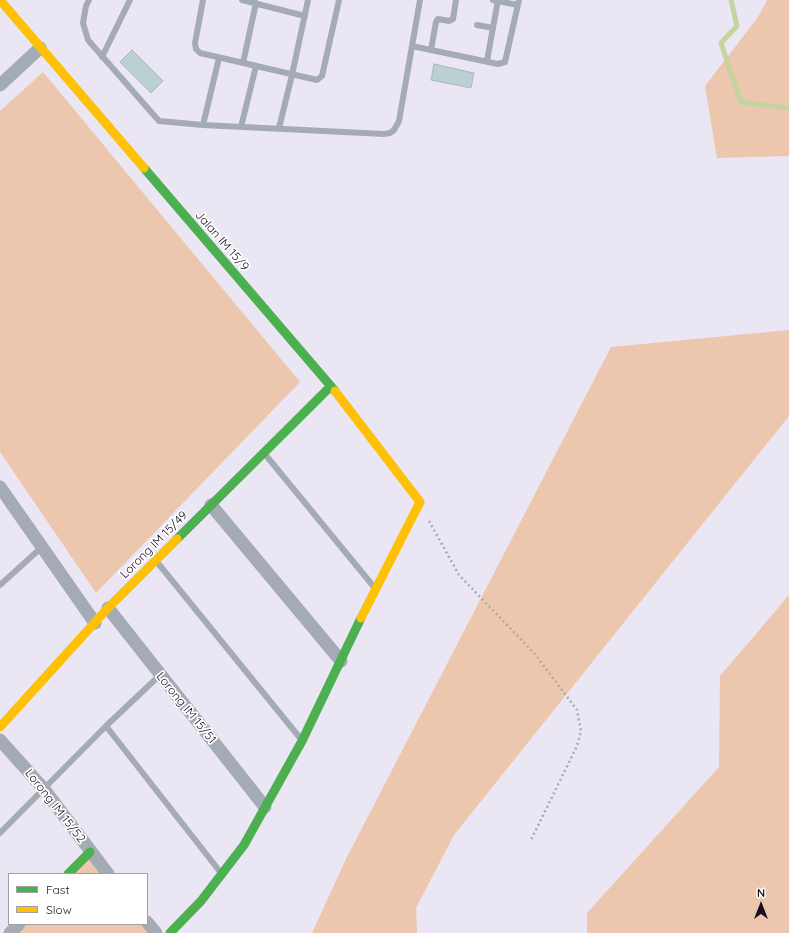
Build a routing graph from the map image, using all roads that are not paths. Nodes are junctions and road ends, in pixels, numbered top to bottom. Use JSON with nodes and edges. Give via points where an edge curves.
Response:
{"nodes":[{"id":1,"x":0,"y":0,"type":"edge"},
{"id":2,"x":89,"y":0,"type":"edge"},
{"id":3,"x":130,"y":0,"type":"edge"},
{"id":4,"x":203,"y":0,"type":"edge"},
{"id":5,"x":242,"y":0,"type":"edge"},
{"id":6,"x":308,"y":0,"type":"edge"},
{"id":7,"x":338,"y":0,"type":"edge"},
{"id":8,"x":420,"y":0,"type":"edge"},
{"id":9,"x":456,"y":0,"type":"edge"},
{"id":10,"x":496,"y":0,"type":"edge"},
{"id":11,"x":256,"y":3,"type":"junction"},
{"id":12,"x":518,"y":3,"type":"edge"},
{"id":13,"x":305,"y":16,"type":"junction"},
{"id":14,"x":477,"y":25,"type":"dead end"},
{"id":15,"x":493,"y":28,"type":"junction"},
{"id":16,"x":412,"y":46,"type":"junction"},
{"id":17,"x":40,"y":48,"type":"junction"},
{"id":18,"x":431,"y":50,"type":"junction"},
{"id":19,"x":102,"y":57,"type":"junction"},
{"id":20,"x":219,"y":58,"type":"junction"},
{"id":21,"x":487,"y":61,"type":"junction"},
{"id":22,"x":243,"y":63,"type":"junction"},
{"id":23,"x":256,"y":66,"type":"junction"},
{"id":24,"x":292,"y":75,"type":"junction"},
{"id":25,"x":0,"y":86,"type":"edge"},
{"id":26,"x":203,"y":125,"type":"junction"},
{"id":27,"x":241,"y":127,"type":"junction"},
{"id":28,"x":278,"y":128,"type":"junction"},
{"id":29,"x":331,"y":386,"type":"junction"},
{"id":30,"x":263,"y":452,"type":"junction"},
{"id":31,"x":0,"y":487,"type":"edge"},
{"id":32,"x":211,"y":505,"type":"junction"},
{"id":33,"x":42,"y":547,"type":"junction"},
{"id":34,"x":156,"y":561,"type":"junction"},
{"id":35,"x":0,"y":585,"type":"edge"},
{"id":36,"x":374,"y":589,"type":"junction"},
{"id":37,"x":108,"y":608,"type":"junction"},
{"id":38,"x":94,"y":622,"type":"junction"},
{"id":39,"x":341,"y":662,"type":"junction"},
{"id":40,"x":160,"y":675,"type":"junction"},
{"id":41,"x":106,"y":726,"type":"junction"},
{"id":42,"x":0,"y":727,"type":"edge"},
{"id":43,"x":0,"y":740,"type":"edge"},
{"id":44,"x":302,"y":741,"type":"junction"},
{"id":45,"x":44,"y":788,"type":"junction"},
{"id":46,"x":265,"y":807,"type":"junction"},
{"id":47,"x":0,"y":833,"type":"edge"},
{"id":48,"x":90,"y":852,"type":"junction"},
{"id":49,"x":69,"y":873,"type":"edge"},
{"id":50,"x":107,"y":873,"type":"edge"},
{"id":51,"x":223,"y":875,"type":"junction"},
{"id":52,"x":148,"y":923,"type":"edge"},
{"id":53,"x":18,"y":925,"type":"edge"},
{"id":54,"x":10,"y":933,"type":"edge"},
{"id":55,"x":156,"y":933,"type":"edge"},
{"id":56,"x":170,"y":933,"type":"edge"}],
"edges":[{"from":1,"to":17,"type":"street","name":"Jalan IM 15/9"},
{"from":2,"to":19,"type":"lane","via":[[83,23],[85,32],[90,44]]},
{"from":3,"to":19,"type":"lane"},
{"from":4,"to":20,"type":"lane","via":[[196,49],[200,53]]},
{"from":5,"to":11,"type":"lane"},
{"from":6,"to":13,"type":"lane"},
{"from":7,"to":24,"type":"lane","via":[[320,79]]},
{"from":8,"to":16,"type":"lane"},
{"from":9,"to":18,"type":"lane","via":[[453,19],[438,19],[436,22]]},
{"from":10,"to":12,"type":"lane"},
{"from":10,"to":15,"type":"lane"},
{"from":11,"to":13,"type":"lane"},
{"from":11,"to":22,"type":"lane"},
{"from":12,"to":21,"type":"lane","via":[[507,59],[502,64]]},
{"from":13,"to":24,"type":"lane"},
{"from":14,"to":15,"type":"lane"},
{"from":15,"to":21,"type":"lane"},
{"from":16,"to":18,"type":"lane"},
{"from":16,"to":28,"type":"lane","via":[[399,121],[390,133]]},
{"from":17,"to":25,"type":"street"},
{"from":17,"to":29,"type":"street","name":"Jalan IM 15/9"},
{"from":18,"to":21,"type":"lane"},
{"from":19,"to":26,"type":"lane","via":[[159,121]]},
{"from":20,"to":22,"type":"lane"},
{"from":20,"to":26,"type":"lane"},
{"from":22,"to":23,"type":"lane"},
{"from":23,"to":24,"type":"lane"},
{"from":23,"to":27,"type":"lane"},
{"from":24,"to":28,"type":"lane"},
{"from":26,"to":27,"type":"lane"},
{"from":27,"to":28,"type":"lane"},
{"from":29,"to":30,"type":"street","name":"Lorong IM 15/49"},
{"from":29,"to":36,"type":"street","name":"Jalan IM 15/9","via":[[420,502]]},
{"from":30,"to":32,"type":"street","name":"Lorong IM 15/49"},
{"from":30,"to":36,"type":"lane"},
{"from":31,"to":33,"type":"street"},
{"from":32,"to":34,"type":"street","name":"Lorong IM 15/49"},
{"from":32,"to":39,"type":"street"},
{"from":33,"to":35,"type":"lane"},
{"from":33,"to":38,"type":"street"},
{"from":34,"to":37,"type":"street","name":"Lorong IM 15/49"},
{"from":34,"to":44,"type":"lane"},
{"from":36,"to":39,"type":"street"},
{"from":37,"to":38,"type":"street","name":"Lorong IM 15/49"},
{"from":37,"to":40,"type":"street","name":"Lorong IM 15/51"},
{"from":38,"to":42,"type":"street","name":"Lorong IM 15/49"},
{"from":39,"to":44,"type":"street"},
{"from":40,"to":41,"type":"lane"},
{"from":40,"to":46,"type":"street","name":"Lorong IM 15/51"},
{"from":41,"to":45,"type":"lane"},
{"from":41,"to":51,"type":"lane"},
{"from":43,"to":45,"type":"street","name":"Lorong IM 15/52"},
{"from":44,"to":46,"type":"street"},
{"from":45,"to":47,"type":"lane"},
{"from":45,"to":48,"type":"street","name":"Lorong IM 15/52"},
{"from":46,"to":51,"type":"street","via":[[244,845]]},
{"from":48,"to":49,"type":"street"},
{"from":48,"to":50,"type":"street","name":"Lorong IM 15/52"},
{"from":51,"to":56,"type":"street","via":[[202,901]]},
{"from":52,"to":55,"type":"street"},
{"from":53,"to":54,"type":"street"}]}
